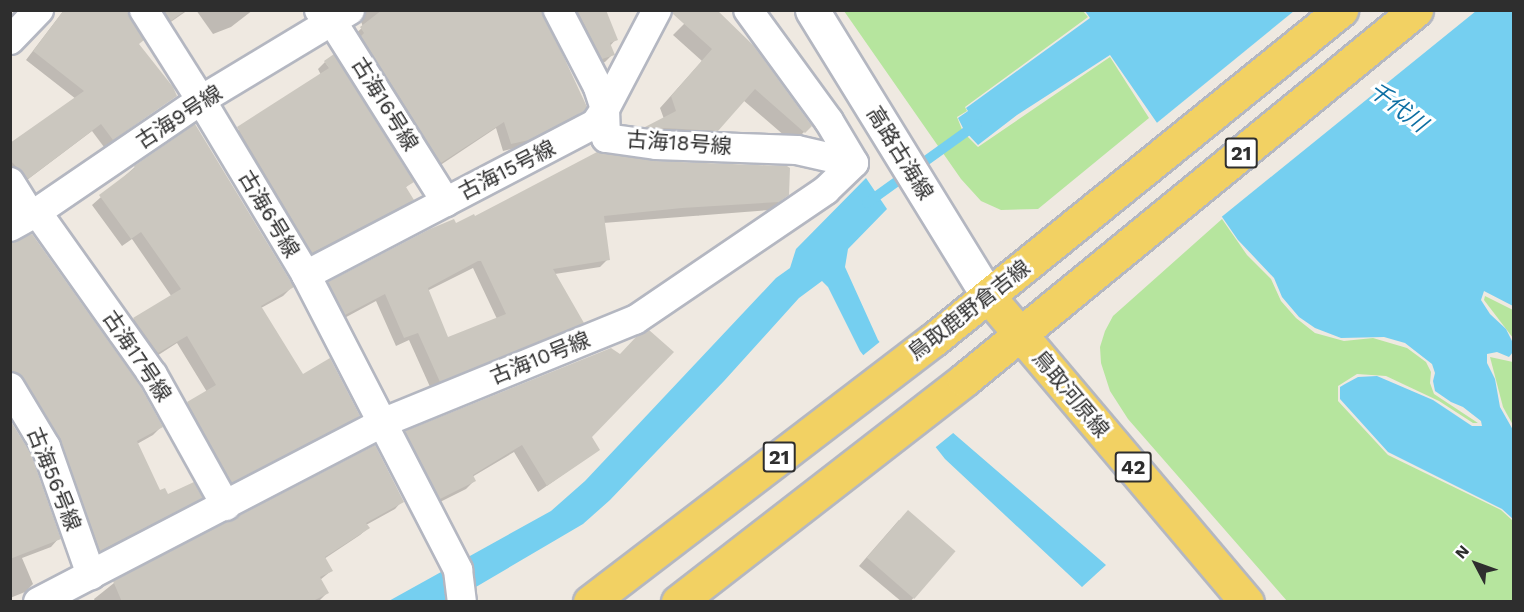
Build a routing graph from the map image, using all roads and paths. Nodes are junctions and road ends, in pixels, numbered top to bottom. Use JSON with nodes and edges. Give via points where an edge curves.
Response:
{"nodes":[{"id":1,"x":39,"y":10,"type":"edge"},
{"id":2,"x":144,"y":10,"type":"edge"},
{"id":3,"x":558,"y":10,"type":"edge"},
{"id":4,"x":657,"y":10,"type":"edge"},
{"id":5,"x":748,"y":10,"type":"edge"},
{"id":6,"x":812,"y":10,"type":"edge"},
{"id":7,"x":1341,"y":10,"type":"edge"},
{"id":8,"x":1416,"y":10,"type":"edge"},
{"id":9,"x":334,"y":14,"type":"edge"},
{"id":10,"x":10,"y":40,"type":"edge"},
{"id":11,"x":201,"y":100,"type":"junction"},
{"id":12,"x":605,"y":109,"type":"junction"},
{"id":13,"x":854,"y":163,"type":"junction"},
{"id":14,"x":10,"y":182,"type":"edge"},
{"id":15,"x":446,"y":202,"type":"junction"},
{"id":16,"x":26,"y":219,"type":"edge"},
{"id":17,"x":306,"y":275,"type":"junction"},
{"id":18,"x":988,"y":296,"type":"junction"},
{"id":19,"x":1020,"y":333,"type":"junction"},
{"id":20,"x":10,"y":387,"type":"edge"},
{"id":21,"x":382,"y":423,"type":"junction"},
{"id":22,"x":226,"y":506,"type":"junction"},
{"id":23,"x":91,"y":575,"type":"junction"},
{"id":24,"x":1238,"y":596,"type":"edge"},
{"id":25,"x":683,"y":598,"type":"edge"},
{"id":26,"x":38,"y":602,"type":"edge"},
{"id":27,"x":462,"y":602,"type":"edge"},
{"id":28,"x":590,"y":602,"type":"edge"}],
"edges":[{"from":1,"to":10,"type":"street"},
{"from":2,"to":11,"type":"street","name":"古海6号線"},
{"from":3,"to":12,"type":"street","via":[[597,85]]},
{"from":4,"to":12,"type":"street","name":"古海18号線"},
{"from":5,"to":13,"type":"street","via":[[830,122]]},
{"from":6,"to":18,"type":"main road","name":"高路古海線"},
{"from":7,"to":18,"type":"main road","name":"鳥取鹿野倉吉線","number":"21"},
{"from":8,"to":19,"type":"main road","number":"21"},
{"from":9,"to":11,"type":"street","name":"古海9号線"},
{"from":9,"to":15,"type":"street","name":"古海16号線"},
{"from":11,"to":16,"type":"street","name":"古海9号線"},
{"from":11,"to":17,"type":"street","name":"古海6号線"},
{"from":12,"to":13,"type":"street","name":"古海18号線","via":[[606,138],[656,145],[797,150]]},
{"from":12,"to":15,"type":"street","name":"古海15号線","via":[[590,127]]},
{"from":13,"to":21,"type":"street","name":"古海10号線","via":[[809,202],[635,320]]},
{"from":14,"to":16,"type":"street","name":"古海17号線"},
{"from":15,"to":17,"type":"street","name":"古海15号線"},
{"from":16,"to":22,"type":"street","name":"古海17号線","via":[[153,375]]},
{"from":17,"to":21,"type":"street","name":"古海6号線"},
{"from":18,"to":19,"type":"main road","name":"鳥取河原線","number":"42"},
{"from":18,"to":28,"type":"main road","name":"鳥取鹿野倉吉線","number":"21"},
{"from":19,"to":24,"type":"main road","name":"鳥取河原線","number":"42"},
{"from":19,"to":25,"type":"main road","number":"21"},
{"from":20,"to":23,"type":"street","name":"古海56号線","via":[[46,447]]},
{"from":21,"to":22,"type":"street","name":"古海10号線"},
{"from":21,"to":27,"type":"street","name":"古海6号線","via":[[458,570]]},
{"from":22,"to":23,"type":"street","name":"古海10号線"},
{"from":23,"to":26,"type":"street","name":"古海10号線"}]}
